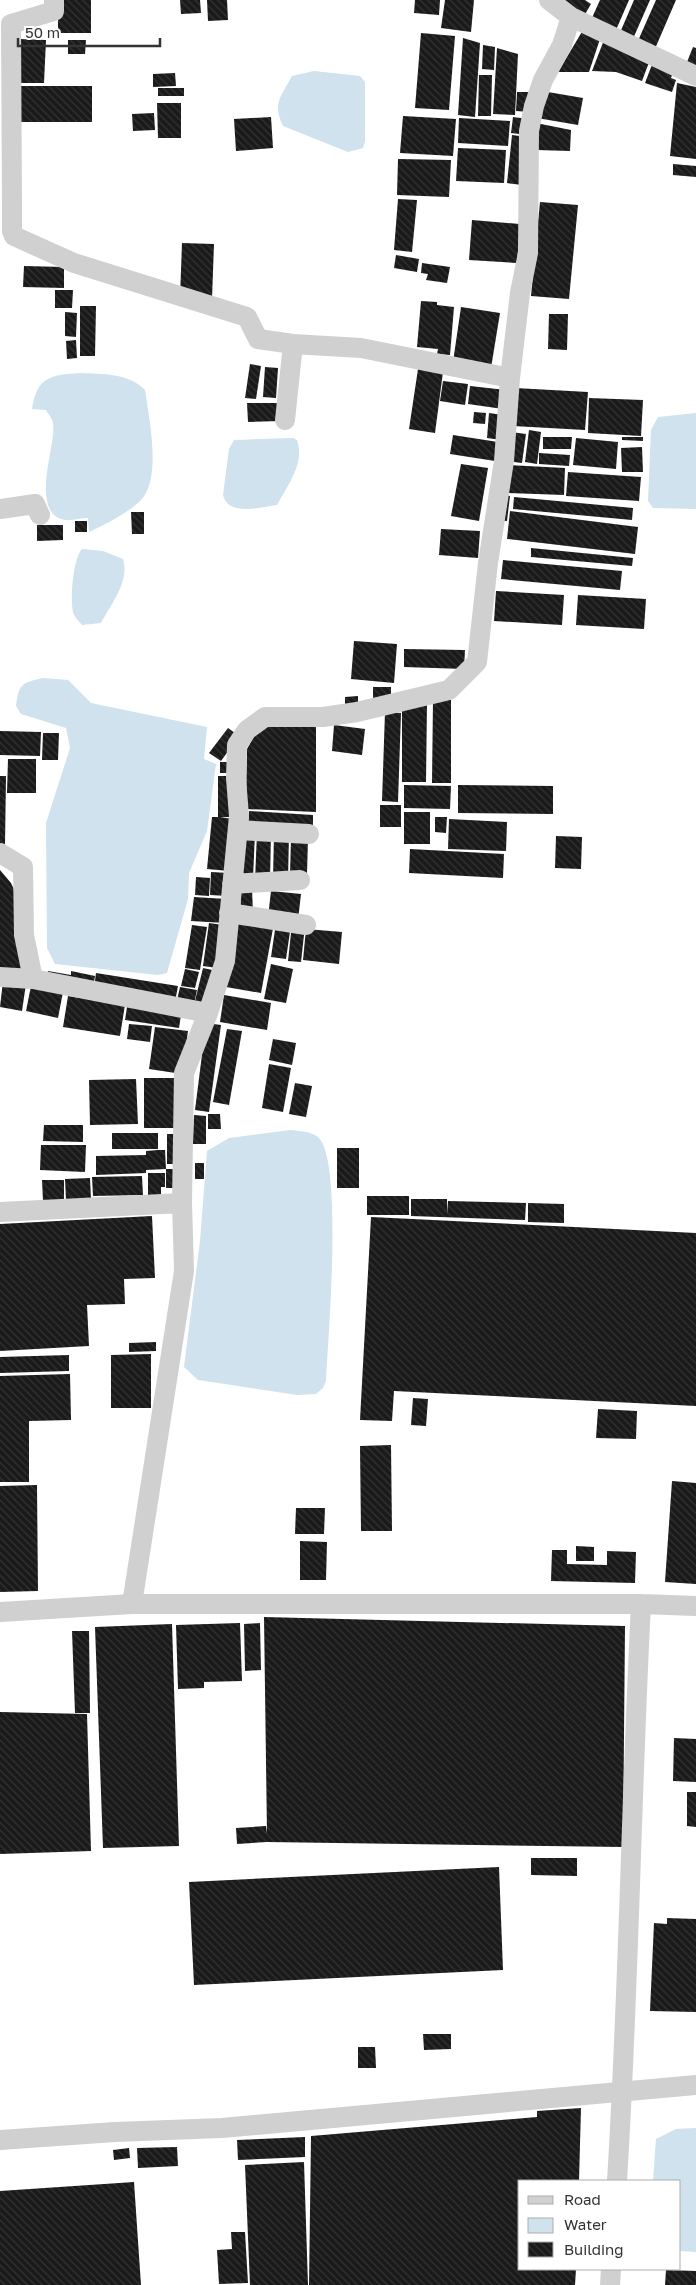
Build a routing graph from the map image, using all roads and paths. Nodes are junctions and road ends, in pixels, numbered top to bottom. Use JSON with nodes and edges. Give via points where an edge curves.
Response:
{"nodes":[{"id":1,"x":54,"y":0,"type":"edge"},
{"id":2,"x":549,"y":0,"type":"edge"},
{"id":3,"x":571,"y":17,"type":"junction"},
{"id":4,"x":696,"y":76,"type":"edge"},
{"id":5,"x":293,"y":344,"type":"junction"},
{"id":6,"x":510,"y":378,"type":"junction"},
{"id":7,"x":285,"y":420,"type":"dead end"},
{"id":8,"x":0,"y":509,"type":"edge"},
{"id":9,"x":40,"y":515,"type":"dead end"},
{"id":10,"x":238,"y":830,"type":"junction"},
{"id":11,"x":310,"y":834,"type":"dead end"},
{"id":12,"x":0,"y":852,"type":"edge"},
{"id":13,"x":300,"y":880,"type":"dead end"},
{"id":14,"x":232,"y":884,"type":"junction"},
{"id":15,"x":229,"y":913,"type":"junction"},
{"id":16,"x":306,"y":925,"type":"dead end"},
{"id":17,"x":0,"y":977,"type":"edge"},
{"id":18,"x":33,"y":979,"type":"junction"},
{"id":19,"x":208,"y":1013,"type":"junction"},
{"id":20,"x":182,"y":1203,"type":"junction"},
{"id":21,"x":0,"y":1212,"type":"edge"},
{"id":22,"x":132,"y":1604,"type":"junction"},
{"id":23,"x":641,"y":1604,"type":"junction"},
{"id":24,"x":696,"y":1606,"type":"edge"},
{"id":25,"x":0,"y":1612,"type":"edge"},
{"id":26,"x":696,"y":2086,"type":"edge"},
{"id":27,"x":623,"y":2092,"type":"junction"},
{"id":28,"x":0,"y":2140,"type":"edge"},
{"id":29,"x":617,"y":2180,"type":"edge"},
{"id":30,"x":611,"y":2270,"type":"edge"},
{"id":31,"x":610,"y":2285,"type":"edge"}],
"edges":[{"from":1,"to":5,"type":"street","via":[[54,11],[11,24],[14,236],[74,263],[247,317],[258,339]]},
{"from":2,"to":3,"type":"street"},
{"from":3,"to":4,"type":"street"},
{"from":3,"to":6,"type":"street","via":[[562,45],[543,80],[529,131],[528,253]]},
{"from":5,"to":6,"type":"street","via":[[361,348]]},
{"from":5,"to":7,"type":"street"},
{"from":6,"to":10,"type":"street","via":[[504,461],[477,662],[449,690],[349,714],[265,717],[247,730],[237,745]]},
{"from":8,"to":9,"type":"street","via":[[35,504]]},
{"from":10,"to":11,"type":"street"},
{"from":10,"to":14,"type":"street"},
{"from":12,"to":18,"type":"street","via":[[23,867],[24,935]]},
{"from":13,"to":14,"type":"street"},
{"from":14,"to":15,"type":"street"},
{"from":15,"to":16,"type":"street"},
{"from":15,"to":19,"type":"street","via":[[225,961]]},
{"from":17,"to":18,"type":"street"},
{"from":18,"to":19,"type":"street"},
{"from":19,"to":20,"type":"street","via":[[184,1073]]},
{"from":20,"to":21,"type":"street"},
{"from":20,"to":22,"type":"street","via":[[184,1271]]},
{"from":22,"to":23,"type":"street"},
{"from":22,"to":25,"type":"street"},
{"from":23,"to":24,"type":"street"},
{"from":23,"to":27,"type":"street"},
{"from":26,"to":27,"type":"street"},
{"from":27,"to":28,"type":"street","via":[[222,2128]]},
{"from":27,"to":29,"type":"street"},
{"from":30,"to":31,"type":"street"}]}
